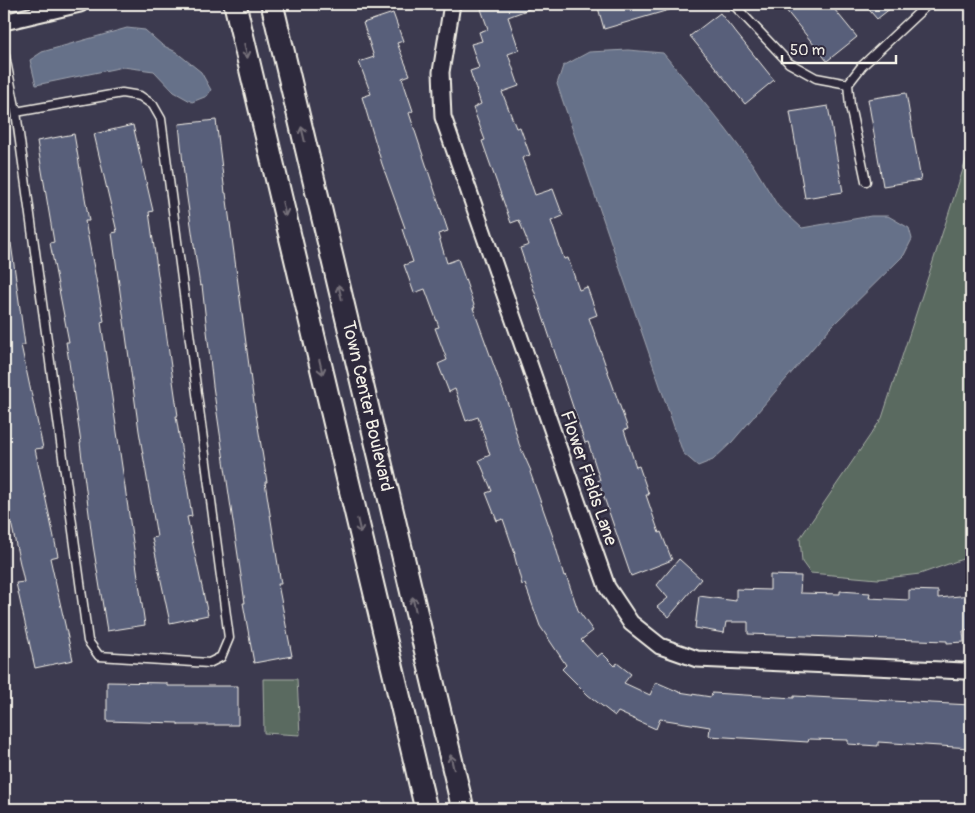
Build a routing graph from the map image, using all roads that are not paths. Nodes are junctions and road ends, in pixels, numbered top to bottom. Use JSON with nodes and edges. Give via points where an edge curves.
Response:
{"nodes":[{"id":1,"x":80,"y":4,"type":"edge"},
{"id":2,"x":235,"y":4,"type":"edge"},
{"id":3,"x":272,"y":4,"type":"edge"},
{"id":4,"x":452,"y":4,"type":"edge"},
{"id":5,"x":733,"y":4,"type":"edge"},
{"id":6,"x":928,"y":4,"type":"edge"},
{"id":7,"x":4,"y":22,"type":"edge"},
{"id":8,"x":4,"y":51,"type":"edge"},
{"id":9,"x":848,"y":84,"type":"junction"},
{"id":10,"x":16,"y":112,"type":"junction"},
{"id":11,"x":866,"y":181,"type":"dead end"},
{"id":12,"x":971,"y":670,"type":"edge"},
{"id":13,"x":426,"y":809,"type":"edge"},
{"id":14,"x":463,"y":809,"type":"edge"}],
"edges":[{"from":1,"to":7,"type":"street"},
{"from":2,"to":13,"type":"main road","name":"Town Center Boulevard","one_way":true},
{"from":14,"to":3,"type":"main road","name":"Town Center Boulevard","one_way":true},
{"from":4,"to":12,"type":"street","name":"Flower Fields Lane","via":[[441,72],[443,117],[607,587],[631,623],[660,646],[697,659]]},
{"from":5,"to":9,"type":"lane","via":[[789,63],[816,78]]},
{"from":6,"to":9,"type":"lane","via":[[862,66]]},
{"from":8,"to":10,"type":"lane"},
{"from":9,"to":11,"type":"lane"},
{"from":10,"to":10,"type":"lane","via":[[88,641],[99,656],[209,663],[221,657],[229,638],[161,119],[153,106],[140,96],[122,93]]}]}
